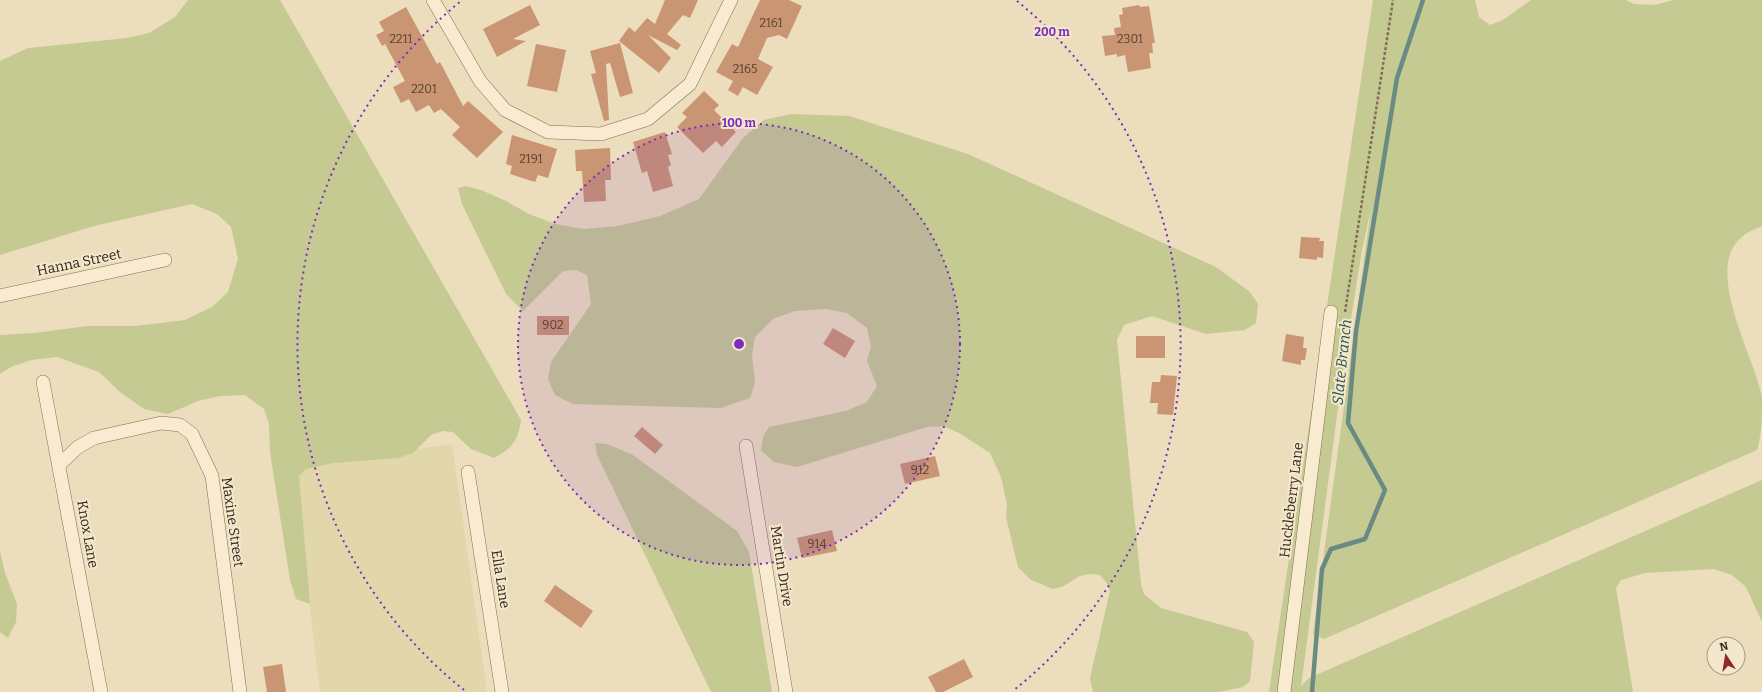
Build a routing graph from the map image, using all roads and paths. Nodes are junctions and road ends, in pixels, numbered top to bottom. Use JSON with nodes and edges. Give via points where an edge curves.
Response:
{"nodes":[{"id":1,"x":433,"y":0,"type":"edge"},
{"id":2,"x":731,"y":0,"type":"edge"},
{"id":3,"x":165,"y":260,"type":"dead end"},
{"id":4,"x":0,"y":296,"type":"edge"},
{"id":5,"x":1331,"y":312,"type":"dead end"},
{"id":6,"x":43,"y":382,"type":"dead end"},
{"id":7,"x":746,"y":446,"type":"dead end"},
{"id":8,"x":60,"y":464,"type":"junction"},
{"id":9,"x":468,"y":472,"type":"dead end"},
{"id":10,"x":101,"y":692,"type":"edge"},
{"id":11,"x":240,"y":692,"type":"edge"},
{"id":12,"x":502,"y":692,"type":"edge"},
{"id":13,"x":786,"y":692,"type":"edge"},
{"id":14,"x":1284,"y":692,"type":"edge"}],
"edges":[{"from":1,"to":2,"type":"street","via":[[480,81],[505,110],[548,132],[601,134],[648,119],[690,84]]},
{"from":3,"to":4,"type":"street","name":"Hanna Street"},
{"from":5,"to":14,"type":"street","name":"Huckleberry Lane"},
{"from":6,"to":8,"type":"street","name":"Knox Lane"},
{"from":7,"to":13,"type":"street","name":"Martin Drive"},
{"from":8,"to":10,"type":"street","name":"Knox Lane"},
{"from":8,"to":11,"type":"street","name":"Maxine Street","via":[[78,447],[94,438],[161,423],[180,425],[192,434],[212,476]]},
{"from":9,"to":12,"type":"street","name":"Ella Lane"}]}
